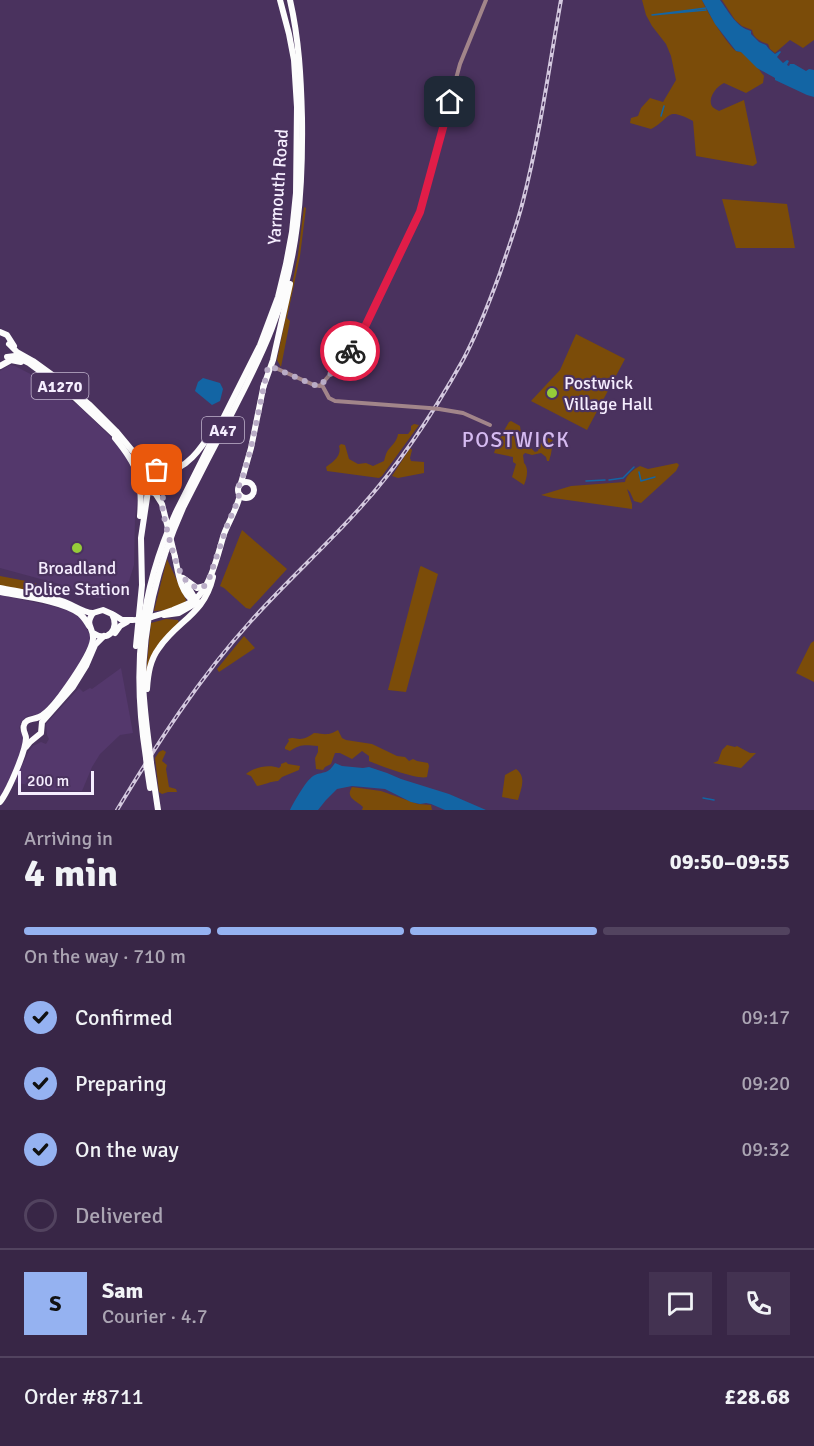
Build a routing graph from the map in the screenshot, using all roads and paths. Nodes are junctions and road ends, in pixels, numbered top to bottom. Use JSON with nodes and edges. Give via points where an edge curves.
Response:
{"nodes":[{"id":1,"x":280,"y":0,"type":"edge"},
{"id":2,"x":290,"y":0,"type":"edge"},
{"id":3,"x":486,"y":0,"type":"edge"},
{"id":4,"x":296,"y":239,"type":"junction"},
{"id":5,"x":0,"y":333,"type":"edge"},
{"id":6,"x":9,"y":344,"type":"junction"},
{"id":7,"x":7,"y":357,"type":"junction"},
{"id":8,"x":33,"y":361,"type":"junction"},
{"id":9,"x":0,"y":364,"type":"edge"},
{"id":10,"x":274,"y":369,"type":"junction"},
{"id":11,"x":248,"y":370,"type":"junction"},
{"id":12,"x":48,"y":377,"type":"junction"},
{"id":13,"x":322,"y":385,"type":"junction"},
{"id":14,"x":490,"y":424,"type":"dead end"},
{"id":15,"x":107,"y":428,"type":"junction"},
{"id":16,"x":249,"y":454,"type":"junction"},
{"id":17,"x":153,"y":470,"type":"junction"},
{"id":18,"x":161,"y":471,"type":"junction"},
{"id":19,"x":144,"y":477,"type":"junction"},
{"id":20,"x":249,"y":482,"type":"junction"},
{"id":21,"x":241,"y":483,"type":"junction"},
{"id":22,"x":164,"y":489,"type":"junction"},
{"id":23,"x":151,"y":492,"type":"junction"},
{"id":24,"x":243,"y":497,"type":"junction"},
{"id":25,"x":162,"y":504,"type":"junction"},
{"id":26,"x":219,"y":550,"type":"junction"},
{"id":27,"x":177,"y":565,"type":"junction"},
{"id":28,"x":142,"y":573,"type":"junction"},
{"id":29,"x":183,"y":578,"type":"junction"},
{"id":30,"x":205,"y":586,"type":"junction"},
{"id":31,"x":0,"y":590,"type":"edge"},
{"id":32,"x":194,"y":603,"type":"junction"},
{"id":33,"x":93,"y":613,"type":"junction"},
{"id":34,"x":179,"y":613,"type":"junction"},
{"id":35,"x":164,"y":614,"type":"junction"},
{"id":36,"x":113,"y":615,"type":"junction"},
{"id":37,"x":130,"y":621,"type":"junction"},
{"id":38,"x":89,"y":626,"type":"junction"},
{"id":39,"x":180,"y":626,"type":"junction"},
{"id":40,"x":115,"y":627,"type":"junction"},
{"id":41,"x":93,"y":633,"type":"junction"},
{"id":42,"x":104,"y":636,"type":"junction"},
{"id":43,"x":86,"y":666,"type":"junction"},
{"id":44,"x":139,"y":689,"type":"junction"},
{"id":45,"x":34,"y":718,"type":"junction"},
{"id":46,"x":42,"y":725,"type":"junction"},
{"id":47,"x":26,"y":736,"type":"junction"},
{"id":48,"x":34,"y":738,"type":"junction"},
{"id":49,"x":148,"y":740,"type":"junction"},
{"id":50,"x":22,"y":753,"type":"junction"},
{"id":51,"x":148,"y":760,"type":"junction"},
{"id":52,"x":0,"y":802,"type":"edge"},
{"id":53,"x":156,"y":810,"type":"edge"}],
"edges":[{"from":1,"to":11,"type":"highway","name":"Yarmouth Road","number":"A47","via":[[296,84],[295,212],[278,297]]},
{"from":2,"to":4,"type":"highway","name":"Yarmouth Road","number":"A47","via":[[301,86],[302,179]]},
{"from":3,"to":13,"type":"street","via":[[460,64],[420,212],[360,337]]},
{"from":4,"to":10,"type":"highway","number":"A47"},
{"from":4,"to":49,"type":"highway","number":"A47","via":[[272,329],[183,508],[160,568],[149,613],[144,661]]},
{"from":5,"to":6,"type":"highway"},
{"from":5,"to":8,"type":"highway","via":[[7,335]]},
{"from":6,"to":7,"type":"highway"},
{"from":6,"to":8,"type":"highway","number":"A1270"},
{"from":7,"to":9,"type":"highway"},
{"from":7,"to":12,"type":"highway","number":"A1270","via":[[20,358]]},
{"from":8,"to":17,"type":"highway","number":"A1270","via":[[90,405]]},
{"from":9,"to":12,"type":"highway","via":[[18,361]]},
{"from":10,"to":13,"type":"street"},
{"from":10,"to":16,"type":"highway","via":[[267,368]]},
{"from":11,"to":18,"type":"highway","number":"A47","via":[[196,453],[176,470]]},
{"from":11,"to":44,"type":"highway","number":"A47","via":[[160,550],[144,614]]},
{"from":12,"to":15,"type":"highway","number":"A1270"},
{"from":13,"to":14,"type":"street","bridge":true,"via":[[335,401],[439,409]]},
{"from":15,"to":19,"type":"highway","number":"A1270","via":[[139,465]]},
{"from":15,"to":28,"type":"highway","number":"A47","via":[[133,462],[141,491],[138,543]]},
{"from":16,"to":20,"type":"highway"},
{"from":16,"to":21,"type":"highway"},
{"from":17,"to":18,"type":"highway"},
{"from":17,"to":19,"type":"highway"},
{"from":18,"to":22,"type":"highway","via":[[166,480]]},
{"from":19,"to":23,"type":"highway","via":[[143,485]]},
{"from":20,"to":21,"type":"highway"},
{"from":20,"to":24,"type":"highway","via":[[254,491]]},
{"from":21,"to":24,"type":"highway","via":[[238,488]]},
{"from":22,"to":23,"type":"highway"},
{"from":22,"to":25,"type":"highway"},
{"from":23,"to":25,"type":"highway"},
{"from":23,"to":28,"type":"highway","number":"A47","via":[[141,531]]},
{"from":24,"to":26,"type":"highway"},
{"from":25,"to":27,"type":"highway","bridge":true},
{"from":26,"to":30,"type":"highway"},
{"from":26,"to":32,"type":"highway","via":[[213,577],[204,596]]},
{"from":27,"to":29,"type":"highway"},
{"from":27,"to":32,"type":"highway","via":[[179,578]]},
{"from":28,"to":44,"type":"highway","number":"A47","via":[[136,640]]},
{"from":29,"to":30,"type":"highway","via":[[197,588]]},
{"from":29,"to":32,"type":"highway"},
{"from":30,"to":32,"type":"highway"},
{"from":31,"to":33,"type":"highway","via":[[53,598]]},
{"from":31,"to":38,"type":"highway","via":[[69,608]]},
{"from":32,"to":34,"type":"highway"},
{"from":32,"to":35,"type":"highway"},
{"from":32,"to":39,"type":"highway"},
{"from":33,"to":36,"type":"highway","via":[[103,610]]},
{"from":33,"to":38,"type":"highway"},
{"from":34,"to":35,"type":"highway"},
{"from":34,"to":39,"type":"highway","via":[[183,620]]},
{"from":35,"to":37,"type":"highway","bridge":true},
{"from":36,"to":37,"type":"highway"},
{"from":36,"to":40,"type":"highway"},
{"from":37,"to":40,"type":"highway"},
{"from":37,"to":43,"type":"highway","via":[[99,644]]},
{"from":38,"to":41,"type":"highway"},
{"from":39,"to":49,"type":"highway","number":"A47","via":[[159,648],[150,666]]},
{"from":40,"to":42,"type":"highway"},
{"from":41,"to":42,"type":"highway"},
{"from":41,"to":45,"type":"highway","via":[[91,645],[72,680],[49,709]]},
{"from":42,"to":43,"type":"highway","via":[[95,645]]},
{"from":43,"to":46,"type":"highway"},
{"from":44,"to":51,"type":"highway","number":"A47"},
{"from":45,"to":46,"type":"highway"},
{"from":45,"to":47,"type":"highway","via":[[25,723]]},
{"from":46,"to":48,"type":"highway","via":[[41,734]]},
{"from":47,"to":48,"type":"highway"},
{"from":47,"to":50,"type":"highway"},
{"from":48,"to":50,"type":"highway"},
{"from":49,"to":51,"type":"highway","number":"A47"},
{"from":50,"to":52,"type":"highway"},
{"from":51,"to":53,"type":"highway","number":"A47"}]}
